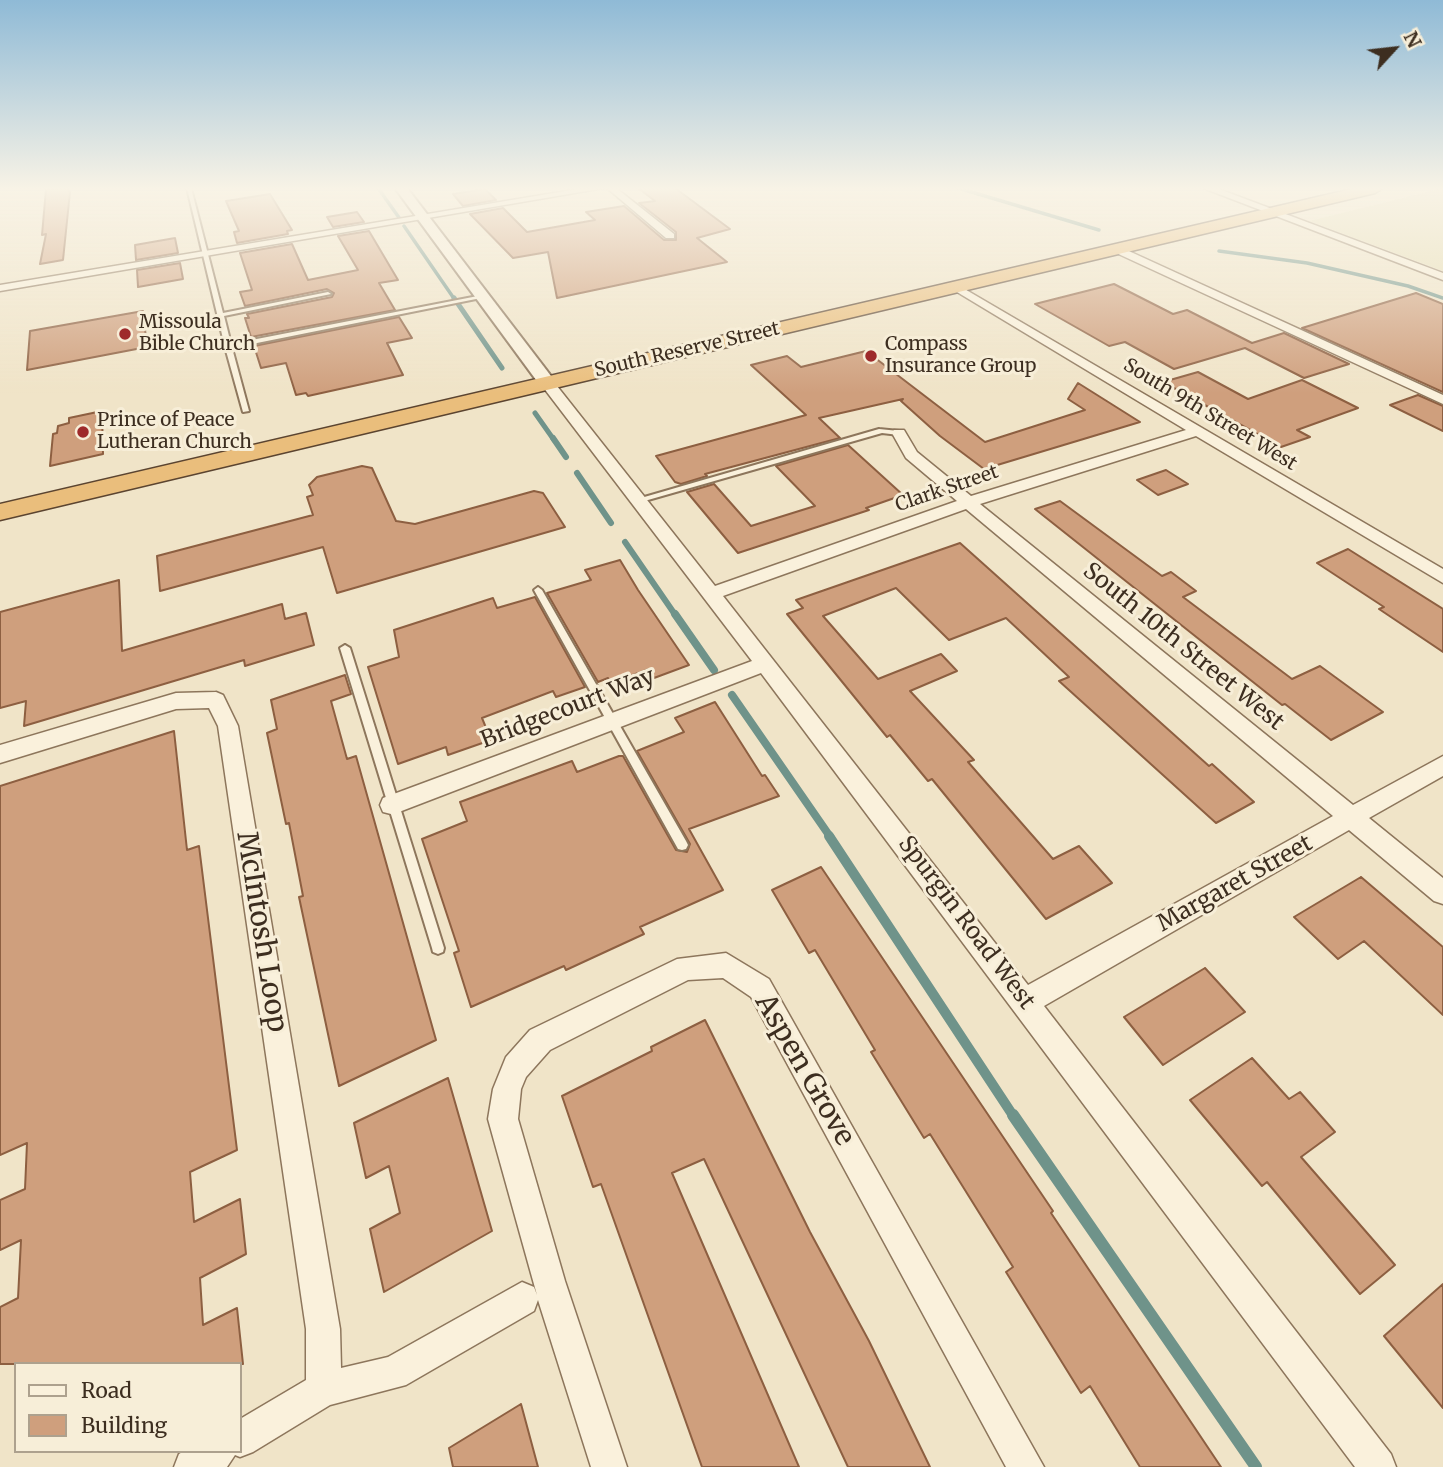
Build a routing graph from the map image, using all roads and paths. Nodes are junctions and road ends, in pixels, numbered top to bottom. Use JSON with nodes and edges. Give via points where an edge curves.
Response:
{"nodes":[{"id":1,"x":196,"y":256,"type":"edge"},
{"id":2,"x":205,"y":256,"type":"edge"},
{"id":3,"x":453,"y":256,"type":"edge"},
{"id":4,"x":1085,"y":256,"type":"edge"},
{"id":5,"x":1132,"y":256,"type":"edge"},
{"id":6,"x":1389,"y":256,"type":"edge"},
{"id":7,"x":1443,"y":277,"type":"edge"},
{"id":8,"x":957,"y":287,"type":"junction"},
{"id":9,"x":0,"y":288,"type":"edge"},
{"id":10,"x":328,"y":294,"type":"dead end"},
{"id":11,"x":483,"y":297,"type":"junction"},
{"id":12,"x":220,"y":315,"type":"junction"},
{"id":13,"x":228,"y":347,"type":"junction"},
{"id":14,"x":548,"y":384,"type":"junction"},
{"id":15,"x":1443,"y":400,"type":"edge"},
{"id":16,"x":245,"y":411,"type":"dead end"},
{"id":17,"x":1199,"y":431,"type":"junction"},
{"id":18,"x":899,"y":433,"type":"joint"},
{"id":19,"x":638,"y":500,"type":"junction"},
{"id":20,"x":969,"y":502,"type":"junction"},
{"id":21,"x":0,"y":512,"type":"edge"},
{"id":22,"x":1443,"y":577,"type":"edge"},
{"id":23,"x":538,"y":590,"type":"dead end"},
{"id":24,"x":710,"y":594,"type":"junction"},
{"id":25,"x":345,"y":648,"type":"dead end"},
{"id":26,"x":764,"y":664,"type":"junction"},
{"id":27,"x":612,"y":720,"type":"junction"},
{"id":28,"x":0,"y":754,"type":"edge"},
{"id":29,"x":1443,"y":765,"type":"edge"},
{"id":30,"x":391,"y":805,"type":"junction"},
{"id":31,"x":1353,"y":818,"type":"junction"},
{"id":32,"x":682,"y":845,"type":"dead end"},
{"id":33,"x":1443,"y":893,"type":"edge"},
{"id":34,"x":438,"y":948,"type":"dead end"},
{"id":35,"x":1026,"y":1002,"type":"junction"},
{"id":36,"x":522,"y":1299,"type":"dead end"},
{"id":37,"x":324,"y":1389,"type":"junction"},
{"id":38,"x":242,"y":1438,"type":"edge"},
{"id":39,"x":216,"y":1453,"type":"edge"},
{"id":40,"x":192,"y":1467,"type":"edge"},
{"id":41,"x":609,"y":1467,"type":"edge"},
{"id":42,"x":1026,"y":1467,"type":"edge"},
{"id":43,"x":1378,"y":1467,"type":"edge"}],
"edges":[{"from":1,"to":9,"type":"street"},
{"from":2,"to":12,"type":"lane"},
{"from":3,"to":11,"type":"street"},
{"from":4,"to":8,"type":"highway","name":"South Reserve Street"},
{"from":5,"to":15,"type":"street"},
{"from":6,"to":7,"type":"street"},
{"from":8,"to":14,"type":"highway","name":"South Reserve Street"},
{"from":8,"to":17,"type":"street","name":"South 9th Street West"},
{"from":10,"to":12,"type":"lane"},
{"from":11,"to":13,"type":"lane"},
{"from":11,"to":14,"type":"street"},
{"from":12,"to":13,"type":"lane"},
{"from":13,"to":16,"type":"lane"},
{"from":14,"to":19,"type":"street","name":"Spurgin Road West"},
{"from":14,"to":21,"type":"highway","name":"South Reserve Street"},
{"from":17,"to":20,"type":"street","name":"Clark Street"},
{"from":17,"to":22,"type":"street","name":"South 9th Street West"},
{"from":18,"to":19,"type":"lane","via":[[883,431]]},
{"from":18,"to":20,"type":"street","name":"South 10th Street West","via":[[912,454]]},
{"from":19,"to":24,"type":"street","name":"Spurgin Road West"},
{"from":20,"to":24,"type":"street","name":"Clark Street"},
{"from":20,"to":31,"type":"street","name":"South 10th Street West"},
{"from":23,"to":27,"type":"lane"},
{"from":24,"to":26,"type":"street","name":"Spurgin Road West"},
{"from":25,"to":30,"type":"lane"},
{"from":26,"to":27,"type":"street","name":"Bridgecourt Way"},
{"from":26,"to":35,"type":"street","name":"Spurgin Road West"},
{"from":27,"to":30,"type":"street","name":"Bridgecourt Way"},
{"from":27,"to":32,"type":"lane"},
{"from":28,"to":37,"type":"street","name":"McIntosh Loop","via":[[176,701],[216,700],[228,726],[319,1302]]},
{"from":29,"to":31,"type":"street","name":"Margaret Street"},
{"from":30,"to":34,"type":"lane"},
{"from":31,"to":33,"type":"street","name":"South 10th Street West"},
{"from":31,"to":35,"type":"street","name":"Margaret Street"},
{"from":35,"to":43,"type":"street","name":"Spurgin Road West"},
{"from":36,"to":37,"type":"street","via":[[394,1373]]},
{"from":37,"to":38,"type":"street"},
{"from":39,"to":40,"type":"street"},
{"from":41,"to":42,"type":"street","name":"Aspen Grove","via":[[503,1119],[507,1088],[516,1067],[540,1040],[686,968],[726,965],[760,988]]}]}
